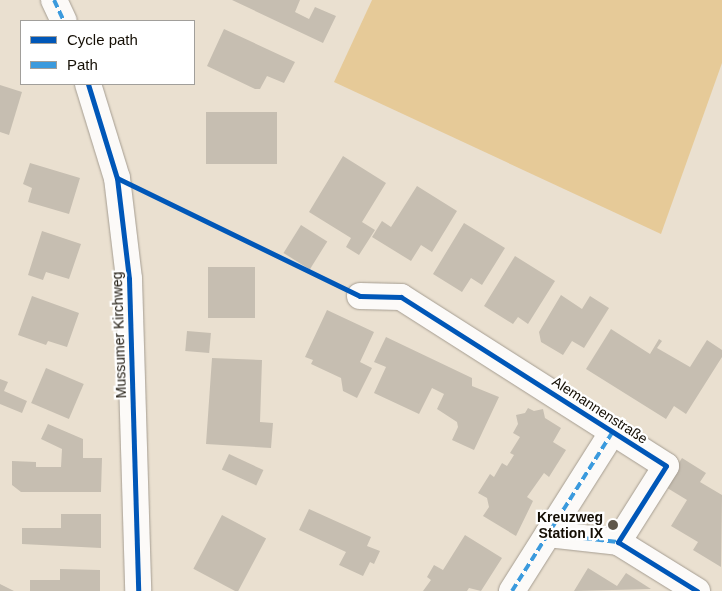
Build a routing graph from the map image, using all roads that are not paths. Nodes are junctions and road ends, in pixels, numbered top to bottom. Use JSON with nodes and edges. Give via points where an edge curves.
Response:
{"nodes":[{"id":1,"x":54,"y":0,"type":"edge"},
{"id":2,"x":64,"y":20,"type":"edge"},
{"id":3,"x":88,"y":85,"type":"edge"},
{"id":4,"x":360,"y":296,"type":"dead end"},
{"id":5,"x":613,"y":431,"type":"junction"},
{"id":6,"x":548,"y":534,"type":"junction"},
{"id":7,"x":618,"y":542,"type":"junction"},
{"id":8,"x":138,"y":591,"type":"edge"},
{"id":9,"x":512,"y":591,"type":"edge"},
{"id":10,"x":697,"y":591,"type":"edge"}],
"edges":[{"from":1,"to":2,"type":"street"},
{"from":3,"to":8,"type":"street","name":"Mussumer Kirchweg","via":[[117,178],[129,279]]},
{"from":4,"to":5,"type":"street","name":"Alemannenstraße","via":[[401,297]]},
{"from":5,"to":6,"type":"street","name":"Alemannenstraße"},
{"from":5,"to":7,"type":"street","name":"Alemannenstraße","via":[[666,466]]},
{"from":6,"to":7,"type":"street"},
{"from":6,"to":9,"type":"street","name":"Alemannenstraße"},
{"from":7,"to":10,"type":"street"}]}
